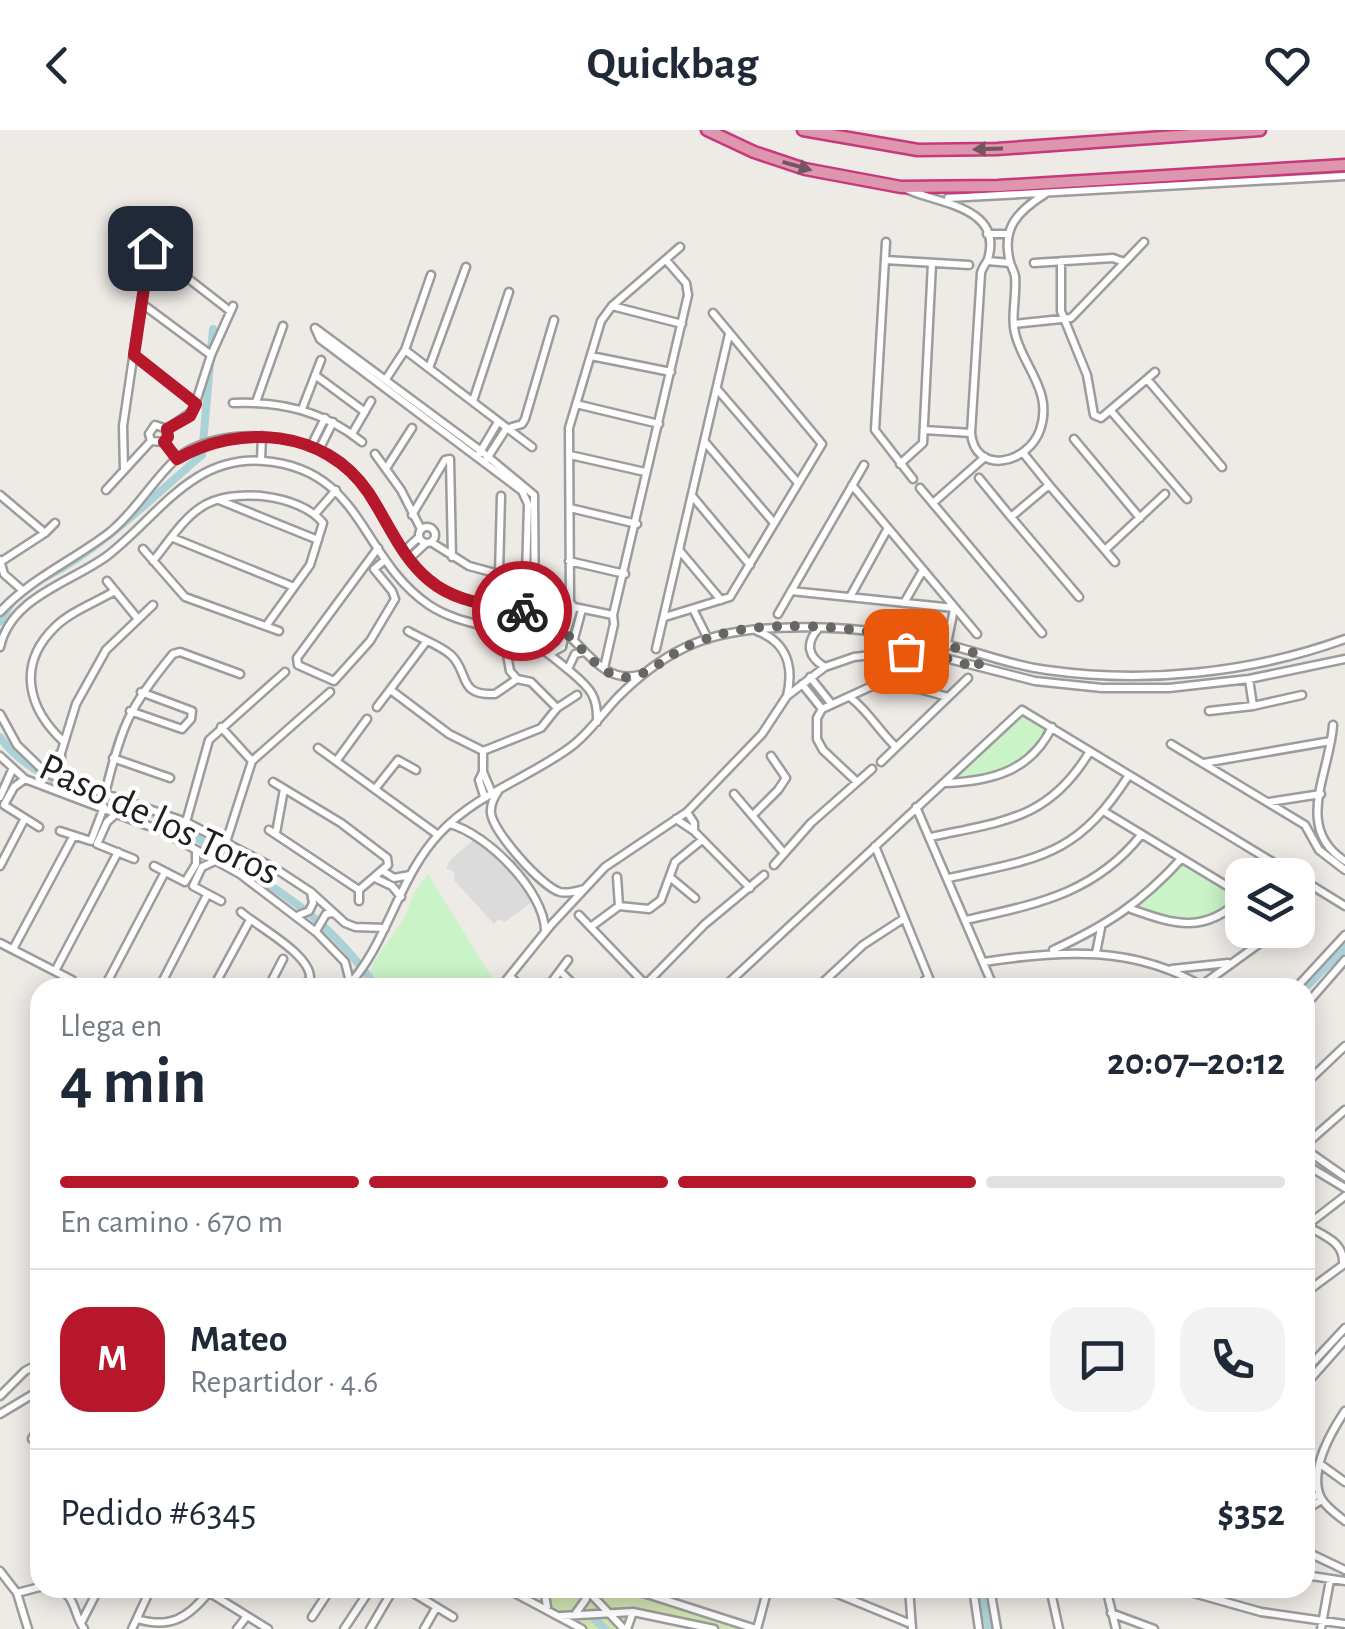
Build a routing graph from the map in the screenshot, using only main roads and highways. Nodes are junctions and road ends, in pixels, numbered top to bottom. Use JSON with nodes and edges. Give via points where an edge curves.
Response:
{"nodes":[{"id":1,"x":707,"y":130,"type":"edge"},
{"id":2,"x":803,"y":130,"type":"edge"},
{"id":3,"x":1260,"y":130,"type":"edge"},
{"id":4,"x":1345,"y":165,"type":"edge"}],
"edges":[{"from":1,"to":4,"type":"highway","one_way":true,"via":[[805,169],[901,187],[1208,178]]},
{"from":3,"to":2,"type":"highway","one_way":true,"via":[[918,150]]}]}
